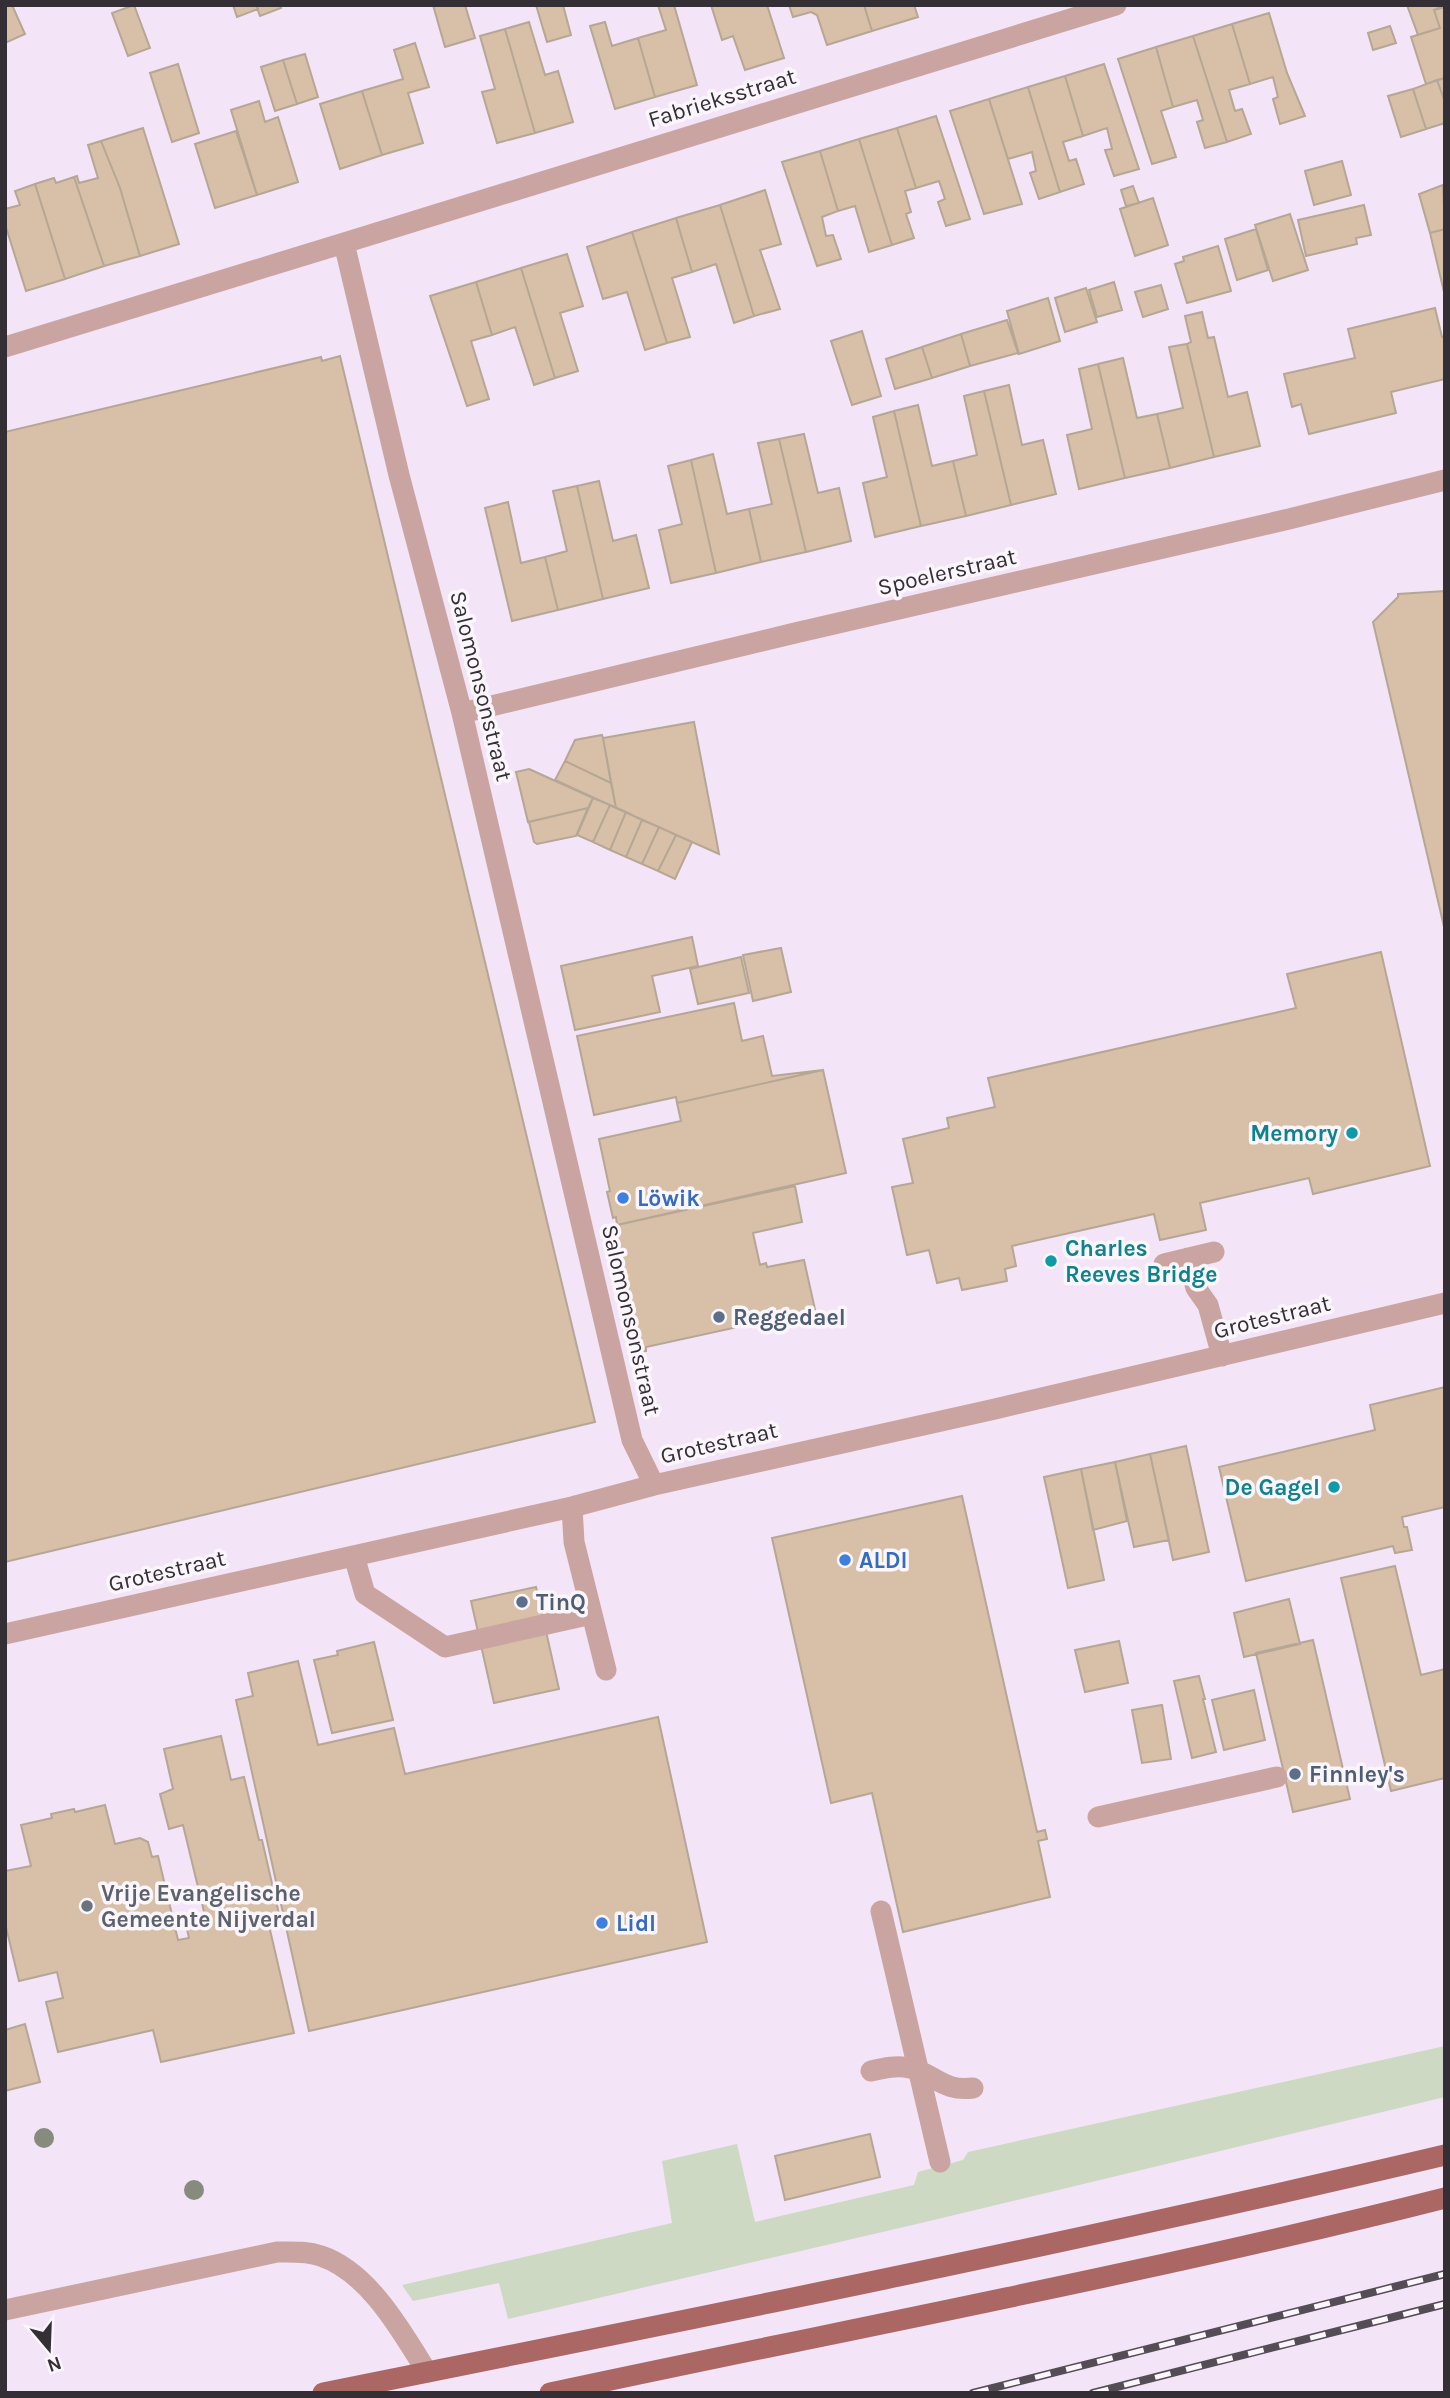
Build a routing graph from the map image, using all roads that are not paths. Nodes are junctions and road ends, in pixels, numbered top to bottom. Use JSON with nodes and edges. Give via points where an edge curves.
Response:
{"nodes":[{"id":1,"x":1116,"y":5,"type":"edge"},
{"id":2,"x":344,"y":243,"type":"junction"},
{"id":3,"x":5,"y":347,"type":"edge"},
{"id":4,"x":1445,"y":480,"type":"edge"},
{"id":5,"x":461,"y":713,"type":"junction"},
{"id":6,"x":1214,"y":1252,"type":"dead end"},
{"id":7,"x":1188,"y":1258,"type":"junction"},
{"id":8,"x":1164,"y":1264,"type":"dead end"},
{"id":9,"x":1445,"y":1303,"type":"edge"},
{"id":10,"x":1222,"y":1356,"type":"junction"},
{"id":11,"x":654,"y":1485,"type":"junction"},
{"id":12,"x":572,"y":1507,"type":"junction"},
{"id":13,"x":354,"y":1556,"type":"junction"},
{"id":14,"x":592,"y":1614,"type":"junction"},
{"id":15,"x":5,"y":1634,"type":"edge"},
{"id":16,"x":607,"y":1670,"type":"dead end"},
{"id":17,"x":1277,"y":1777,"type":"dead end"},
{"id":18,"x":1098,"y":1817,"type":"dead end"},
{"id":19,"x":881,"y":1911,"type":"dead end"},
{"id":20,"x":871,"y":2071,"type":"dead end"},
{"id":21,"x":919,"y":2071,"type":"junction"},
{"id":22,"x":973,"y":2088,"type":"dead end"},
{"id":23,"x":1445,"y":2155,"type":"edge"},
{"id":24,"x":940,"y":2162,"type":"dead end"},
{"id":25,"x":1445,"y":2198,"type":"edge"},
{"id":26,"x":5,"y":2310,"type":"edge"},
{"id":27,"x":427,"y":2372,"type":"junction"},
{"id":28,"x":323,"y":2393,"type":"edge"},
{"id":29,"x":550,"y":2393,"type":"edge"}],
"edges":[{"from":1,"to":2,"type":"street","name":"Fabrieksstraat"},
{"from":2,"to":3,"type":"street"},
{"from":2,"to":5,"type":"street","name":"Salomonsonstraat"},
{"from":4,"to":5,"type":"street","name":"Spoelerstraat"},
{"from":5,"to":11,"type":"street","name":"Salomonsonstraat","via":[[632,1440]]},
{"from":6,"to":7,"type":"street"},
{"from":7,"to":8,"type":"street"},
{"from":7,"to":10,"type":"street"},
{"from":9,"to":10,"type":"street","name":"Grotestraat"},
{"from":10,"to":11,"type":"street","name":"Grotestraat"},
{"from":11,"to":12,"type":"street","name":"Grotestraat"},
{"from":12,"to":13,"type":"street","name":"Grotestraat"},
{"from":12,"to":14,"type":"street","via":[[574,1542]]},
{"from":13,"to":14,"type":"street","via":[[365,1594],[444,1647]]},
{"from":13,"to":15,"type":"street","name":"Grotestraat"},
{"from":14,"to":16,"type":"street"},
{"from":17,"to":18,"type":"street"},
{"from":19,"to":21,"type":"street"},
{"from":20,"to":21,"type":"street","via":[[891,2067]]},
{"from":21,"to":22,"type":"street","via":[[945,2086]]},
{"from":21,"to":24,"type":"street"},
{"from":23,"to":27,"type":"main road","via":[[999,2255]]},
{"from":25,"to":29,"type":"main road","via":[[1028,2293]]},
{"from":26,"to":27,"type":"street","via":[[277,2252],[299,2252],[321,2256],[359,2281],[390,2314]]},
{"from":27,"to":28,"type":"main road"}]}
